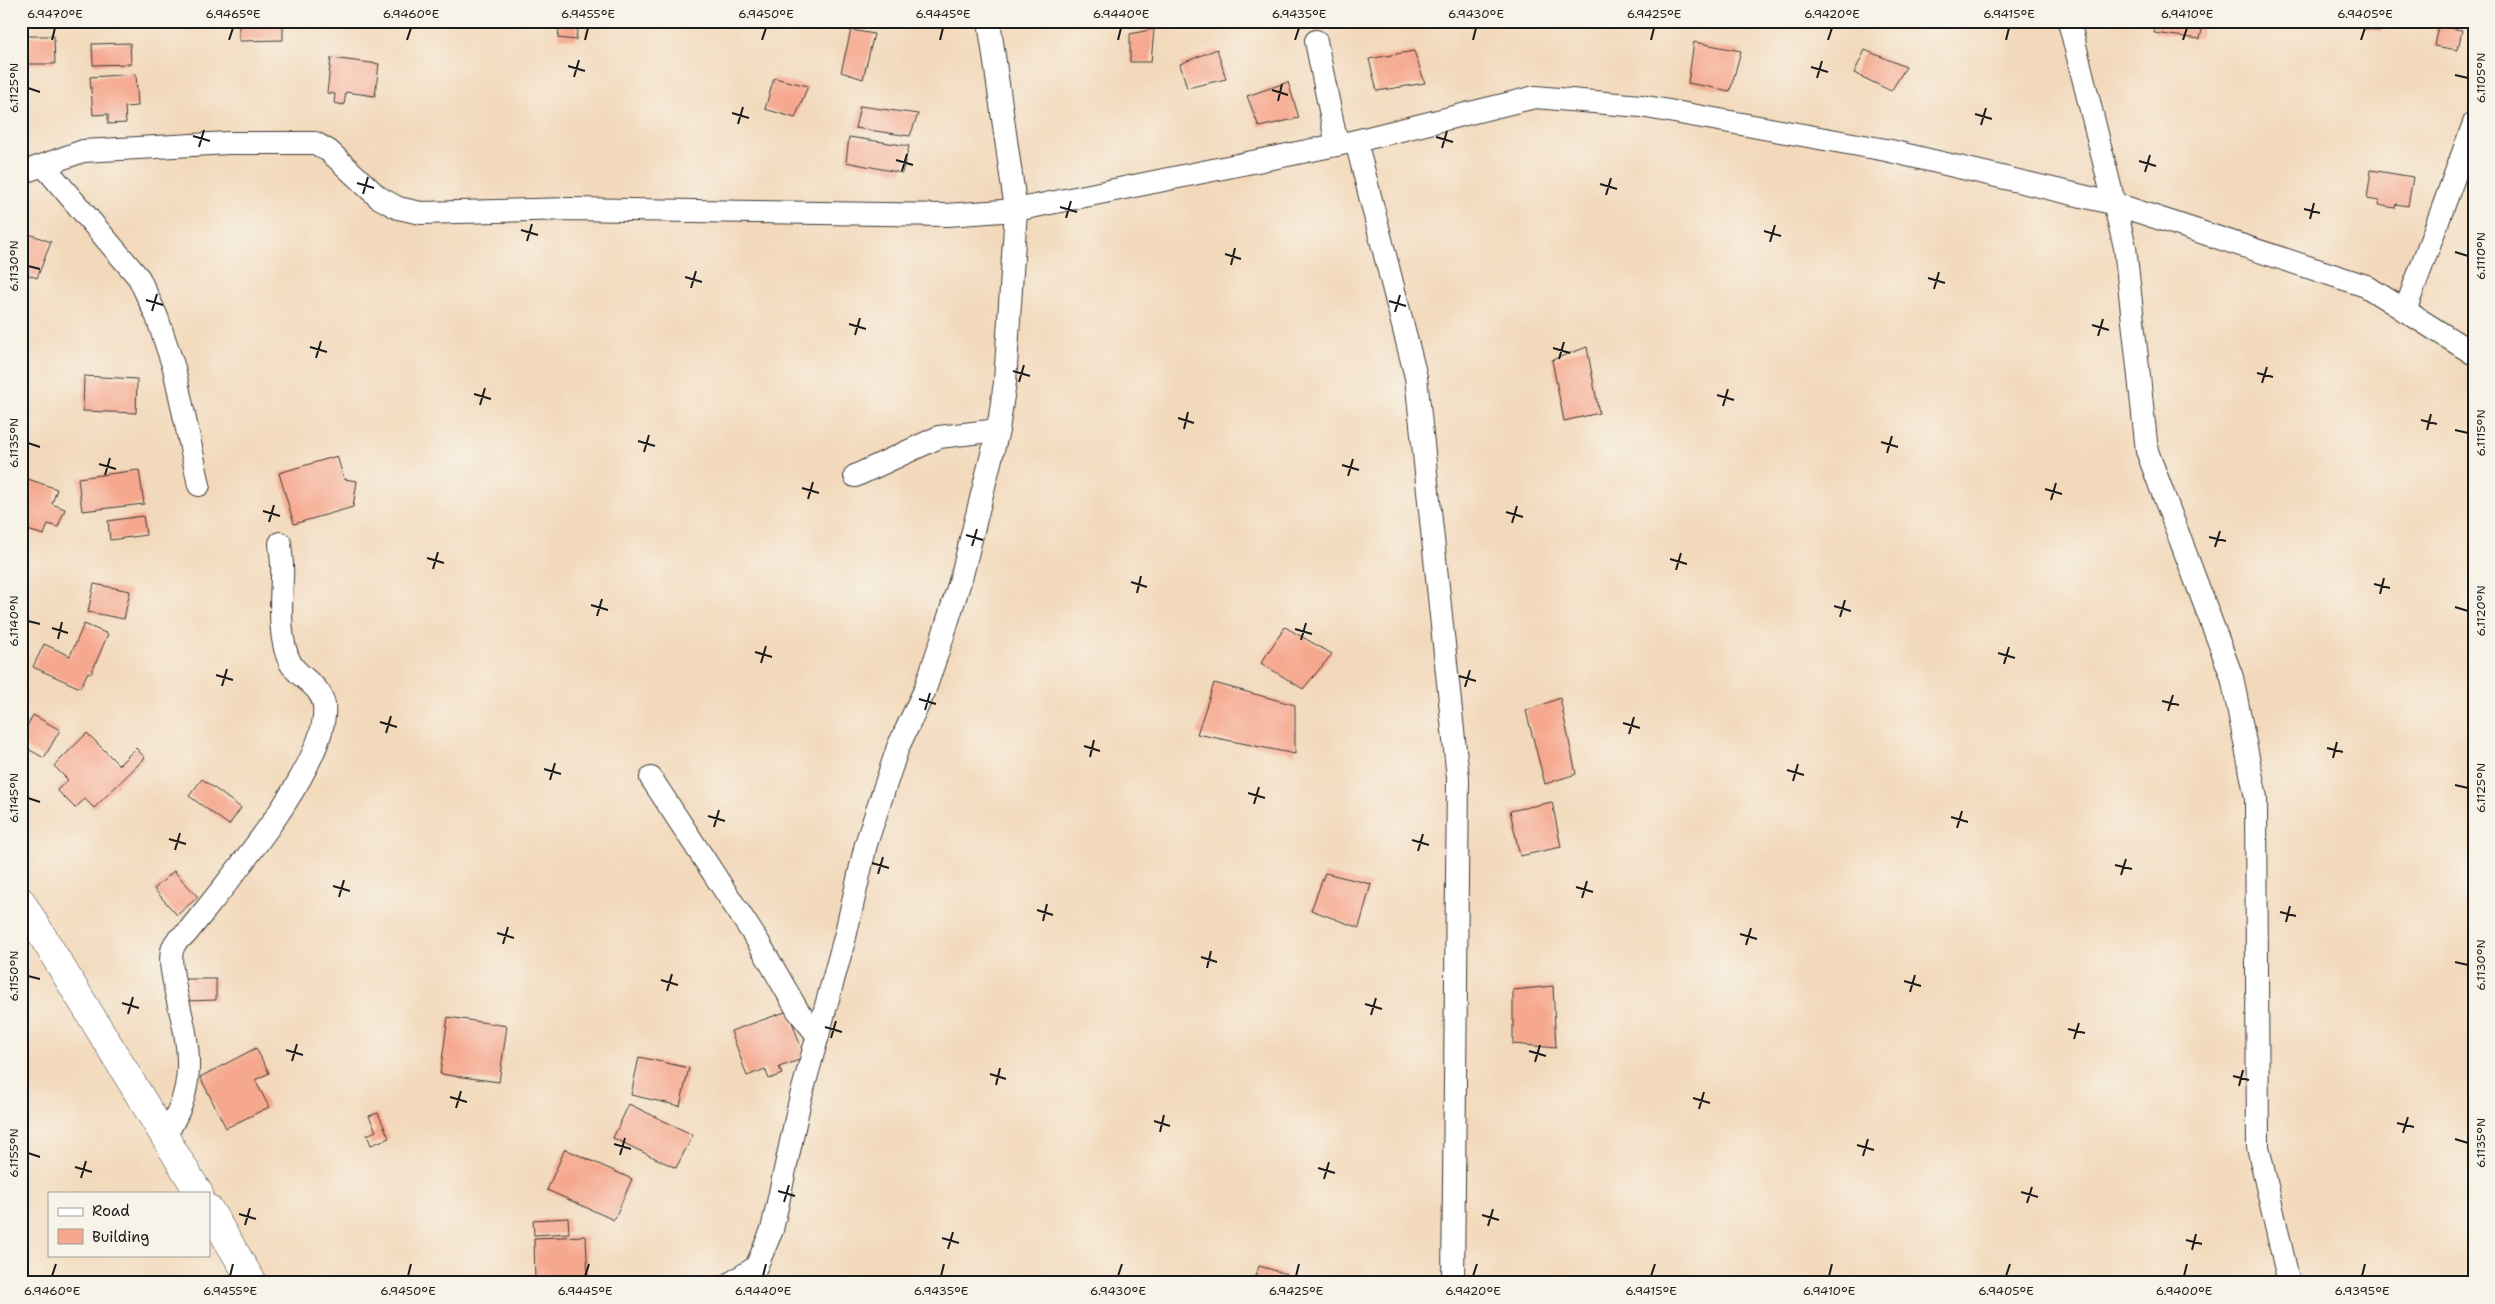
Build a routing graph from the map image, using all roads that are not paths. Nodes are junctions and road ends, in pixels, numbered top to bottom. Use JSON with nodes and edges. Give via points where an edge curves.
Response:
{"nodes":[{"id":1,"x":989,"y":21,"type":"edge"},
{"id":2,"x":2069,"y":21,"type":"edge"},
{"id":3,"x":1316,"y":42,"type":"dead end"},
{"id":4,"x":2474,"y":122,"type":"edge"},
{"id":5,"x":1347,"y":143,"type":"junction"},
{"id":6,"x":44,"y":166,"type":"junction"},
{"id":7,"x":21,"y":173,"type":"edge"},
{"id":8,"x":2112,"y":203,"type":"junction"},
{"id":9,"x":1016,"y":210,"type":"junction"},
{"id":10,"x":2405,"y":311,"type":"junction"},
{"id":11,"x":2474,"y":354,"type":"edge"},
{"id":12,"x":998,"y":430,"type":"junction"},
{"id":13,"x":855,"y":476,"type":"dead end"},
{"id":14,"x":199,"y":485,"type":"dead end"},
{"id":15,"x":280,"y":544,"type":"dead end"},
{"id":16,"x":651,"y":778,"type":"dead end"},
{"id":17,"x":21,"y":901,"type":"edge"},
{"id":18,"x":818,"y":1036,"type":"junction"},
{"id":19,"x":165,"y":1137,"type":"junction"},
{"id":20,"x":198,"y":1192,"type":"edge"},
{"id":21,"x":210,"y":1211,"type":"edge"},
{"id":22,"x":253,"y":1283,"type":"edge"},
{"id":23,"x":731,"y":1283,"type":"edge"},
{"id":24,"x":1453,"y":1283,"type":"edge"},
{"id":25,"x":2289,"y":1283,"type":"edge"}],
"edges":[{"from":1,"to":9,"type":"street"},
{"from":2,"to":8,"type":"street"},
{"from":3,"to":5,"type":"street"},
{"from":4,"to":10,"type":"street"},
{"from":5,"to":8,"type":"street","via":[[1535,97],[1641,106],[1886,150]]},
{"from":5,"to":9,"type":"street"},
{"from":5,"to":24,"type":"street","via":[[1416,377],[1458,778]]},
{"from":6,"to":7,"type":"street"},
{"from":6,"to":9,"type":"street","via":[[83,151],[298,142],[315,143],[329,151],[378,197],[398,208],[421,213],[570,209],[947,215]]},
{"from":6,"to":14,"type":"street","via":[[140,278],[174,368]]},
{"from":8,"to":10,"type":"street","via":[[2366,286]]},
{"from":8,"to":25,"type":"street","via":[[2124,247],[2147,450],[2232,677],[2256,798],[2258,1147]]},
{"from":9,"to":12,"type":"street","via":[[1005,382]]},
{"from":10,"to":11,"type":"street"},
{"from":12,"to":13,"type":"street","via":[[939,437]]},
{"from":12,"to":18,"type":"street","via":[[942,639],[924,692],[898,747],[881,794]]},
{"from":15,"to":19,"type":"street","via":[[283,635],[291,664],[314,686],[324,705],[320,735],[295,789],[262,837],[173,946],[172,974],[188,1066],[180,1111]]},
{"from":16,"to":18,"type":"street","via":[[759,943],[798,1012]]},
{"from":17,"to":19,"type":"main road"},
{"from":18,"to":23,"type":"street","via":[[800,1100],[772,1230],[756,1267]]},
{"from":19,"to":20,"type":"main road"},
{"from":21,"to":22,"type":"main road"}]}
